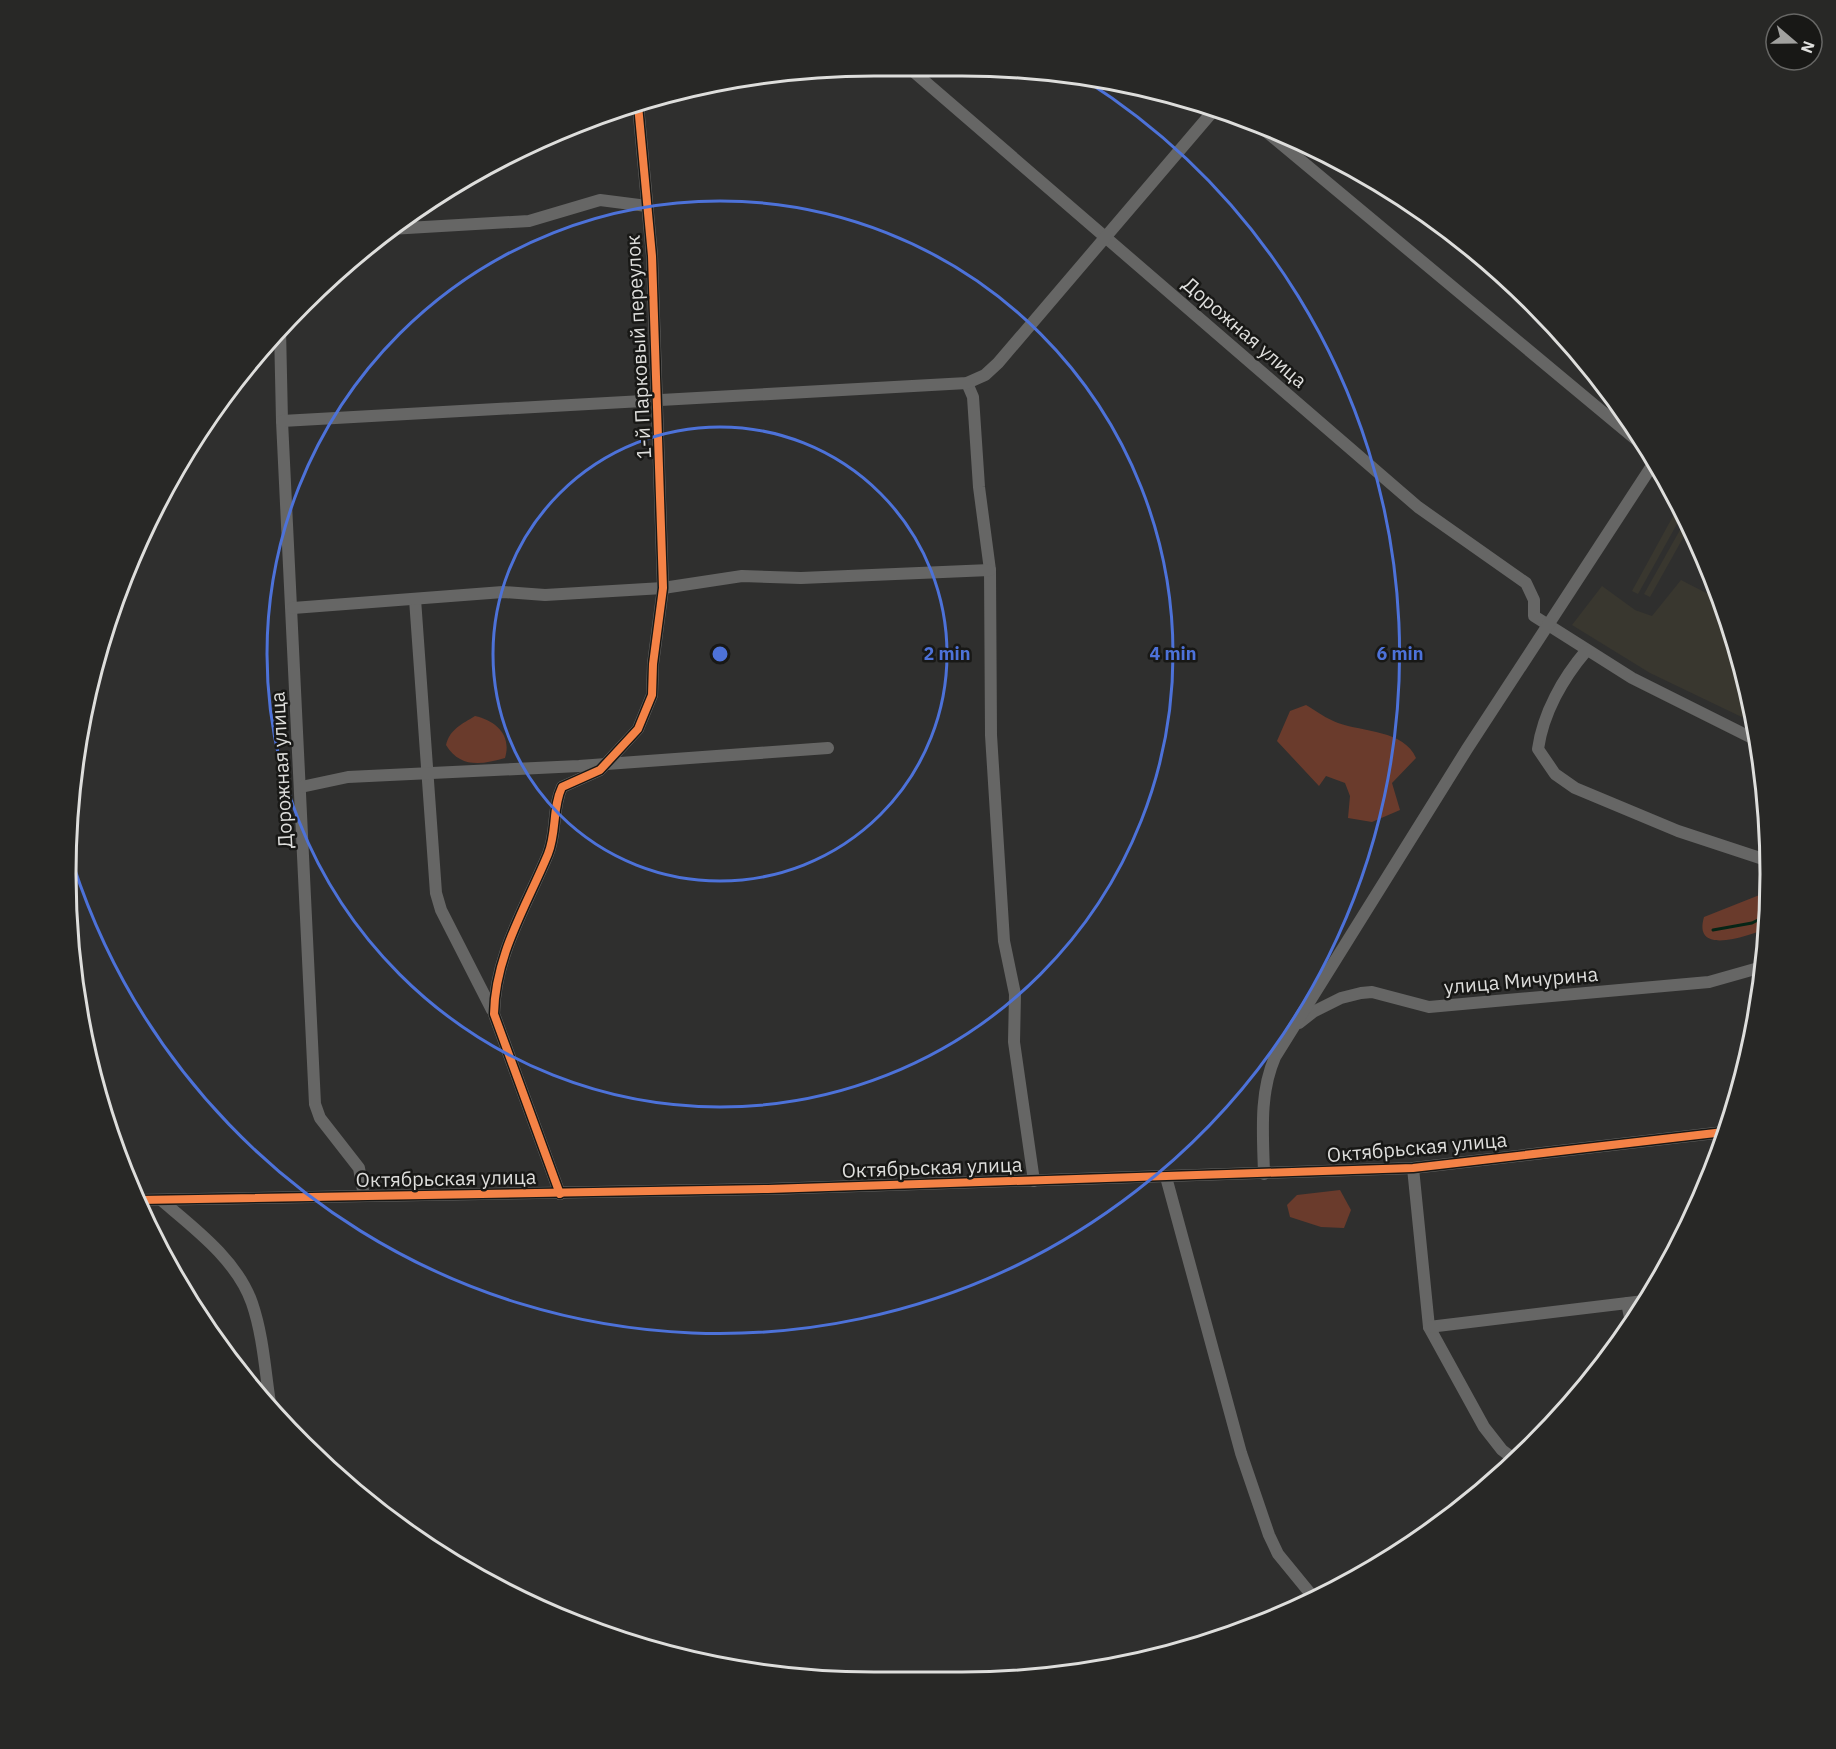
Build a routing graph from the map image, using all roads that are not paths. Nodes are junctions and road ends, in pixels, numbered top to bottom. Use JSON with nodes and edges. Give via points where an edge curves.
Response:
{"nodes":[{"id":1,"x":919,"y":76,"type":"edge"},
{"id":2,"x":639,"y":113,"type":"edge"},
{"id":3,"x":1209,"y":116,"type":"edge"},
{"id":4,"x":1280,"y":143,"type":"edge"},
{"id":5,"x":647,"y":206,"type":"junction"},
{"id":6,"x":407,"y":228,"type":"edge"},
{"id":7,"x":1105,"y":237,"type":"junction"},
{"id":8,"x":280,"y":342,"type":"edge"},
{"id":9,"x":967,"y":383,"type":"junction"},
{"id":10,"x":658,"y":399,"type":"junction"},
{"id":11,"x":282,"y":421,"type":"junction"},
{"id":12,"x":1624,"y":430,"type":"edge"},
{"id":13,"x":1649,"y":470,"type":"edge"},
{"id":14,"x":990,"y":570,"type":"junction"},
{"id":15,"x":663,"y":588,"type":"junction"},
{"id":16,"x":415,"y":599,"type":"junction"},
{"id":17,"x":293,"y":608,"type":"junction"},
{"id":18,"x":1548,"y":626,"type":"junction"},
{"id":19,"x":1586,"y":651,"type":"junction"},
{"id":20,"x":1747,"y":735,"type":"edge"},
{"id":21,"x":828,"y":748,"type":"dead end"},
{"id":22,"x":606,"y":763,"type":"junction"},
{"id":23,"x":428,"y":773,"type":"junction"},
{"id":24,"x":301,"y":787,"type":"junction"},
{"id":25,"x":1759,"y":858,"type":"edge"},
{"id":26,"x":1754,"y":969,"type":"edge"},
{"id":27,"x":494,"y":1014,"type":"junction"},
{"id":28,"x":1293,"y":1027,"type":"junction"},
{"id":29,"x":1716,"y":1133,"type":"edge"},
{"id":30,"x":1413,"y":1168,"type":"junction"},
{"id":31,"x":1264,"y":1174,"type":"junction"},
{"id":32,"x":1166,"y":1177,"type":"junction"},
{"id":33,"x":1034,"y":1181,"type":"junction"},
{"id":34,"x":560,"y":1194,"type":"junction"},
{"id":35,"x":364,"y":1196,"type":"junction"},
{"id":36,"x":146,"y":1200,"type":"edge"},
{"id":37,"x":161,"y":1200,"type":"junction"},
{"id":38,"x":1636,"y":1302,"type":"edge"},
{"id":39,"x":1627,"y":1303,"type":"junction"},
{"id":40,"x":1629,"y":1312,"type":"edge"},
{"id":41,"x":1429,"y":1327,"type":"junction"},
{"id":42,"x":269,"y":1393,"type":"edge"},
{"id":43,"x":1510,"y":1453,"type":"edge"},
{"id":44,"x":1309,"y":1592,"type":"edge"}],
"edges":[{"from":1,"to":7,"type":"street","name":"Дорожная улица"},
{"from":2,"to":5,"type":"street","name":"1-й Парковый переулок"},
{"from":3,"to":7,"type":"street"},
{"from":4,"to":12,"type":"street"},
{"from":5,"to":6,"type":"street","via":[[600,200],[529,221]]},
{"from":5,"to":10,"type":"street","name":"1-й Парковый переулок"},
{"from":7,"to":9,"type":"street","via":[[998,363],[986,375]]},
{"from":7,"to":18,"type":"street","name":"Дорожная улица","via":[[1418,507],[1526,583],[1534,600],[1534,616]]},
{"from":8,"to":11,"type":"street","name":"Дорожная улица"},
{"from":9,"to":10,"type":"street"},
{"from":9,"to":14,"type":"street","via":[[973,398]]},
{"from":10,"to":11,"type":"street"},
{"from":10,"to":15,"type":"street","name":"1-й Парковый переулок"},
{"from":11,"to":17,"type":"street","name":"Дорожная улица"},
{"from":13,"to":18,"type":"street"},
{"from":14,"to":15,"type":"street","via":[[801,578],[742,576]]},
{"from":14,"to":33,"type":"street","via":[[992,735],[1004,940],[1015,994],[1014,1042]]},
{"from":15,"to":16,"type":"street","via":[[544,595],[503,592]]},
{"from":15,"to":22,"type":"street","name":"1-й Парковый переулок","via":[[652,695],[638,729]]},
{"from":16,"to":17,"type":"street"},
{"from":16,"to":23,"type":"street"},
{"from":17,"to":24,"type":"street","name":"Дорожная улица"},
{"from":18,"to":19,"type":"street"},
{"from":18,"to":28,"type":"street"},
{"from":19,"to":20,"type":"street"},
{"from":19,"to":25,"type":"street","via":[[1569,671],[1541,729],[1538,749],[1555,774],[1575,788]]},
{"from":21,"to":22,"type":"street"},
{"from":22,"to":23,"type":"street"},
{"from":22,"to":27,"type":"street","via":[[592,775],[562,787],[557,798],[549,853],[526,898],[500,965]]},
{"from":23,"to":24,"type":"street","via":[[348,777]]},
{"from":23,"to":27,"type":"street","via":[[436,893]]},
{"from":24,"to":35,"type":"street","name":"Дорожная улица","via":[[315,1104],[320,1118],[359,1168]]},
{"from":26,"to":28,"type":"street","name":"улица Мичурина","via":[[1709,982],[1429,1007],[1372,992],[1361,993],[1313,1012]]},
{"from":27,"to":34,"type":"street"},
{"from":28,"to":31,"type":"street","via":[[1275,1057],[1266,1084]]},
{"from":29,"to":30,"type":"street","name":"Октябрьская улица"},
{"from":30,"to":31,"type":"street","name":"Октябрьская улица"},
{"from":30,"to":41,"type":"street"},
{"from":31,"to":32,"type":"street","name":"Октябрьская улица"},
{"from":32,"to":33,"type":"street","name":"Октябрьская улица"},
{"from":32,"to":44,"type":"street","via":[[1241,1453],[1269,1535],[1278,1554]]},
{"from":33,"to":34,"type":"street","name":"Октябрьская улица"},
{"from":34,"to":35,"type":"street","name":"Октябрьская улица"},
{"from":35,"to":37,"type":"street","name":"Октябрьская улица"},
{"from":36,"to":37,"type":"street","name":"Октябрьская улица"},
{"from":37,"to":42,"type":"street","via":[[212,1244],[251,1300]]},
{"from":38,"to":39,"type":"street"},
{"from":39,"to":40,"type":"street"},
{"from":39,"to":41,"type":"street"},
{"from":41,"to":43,"type":"street","via":[[1484,1427]]}]}
